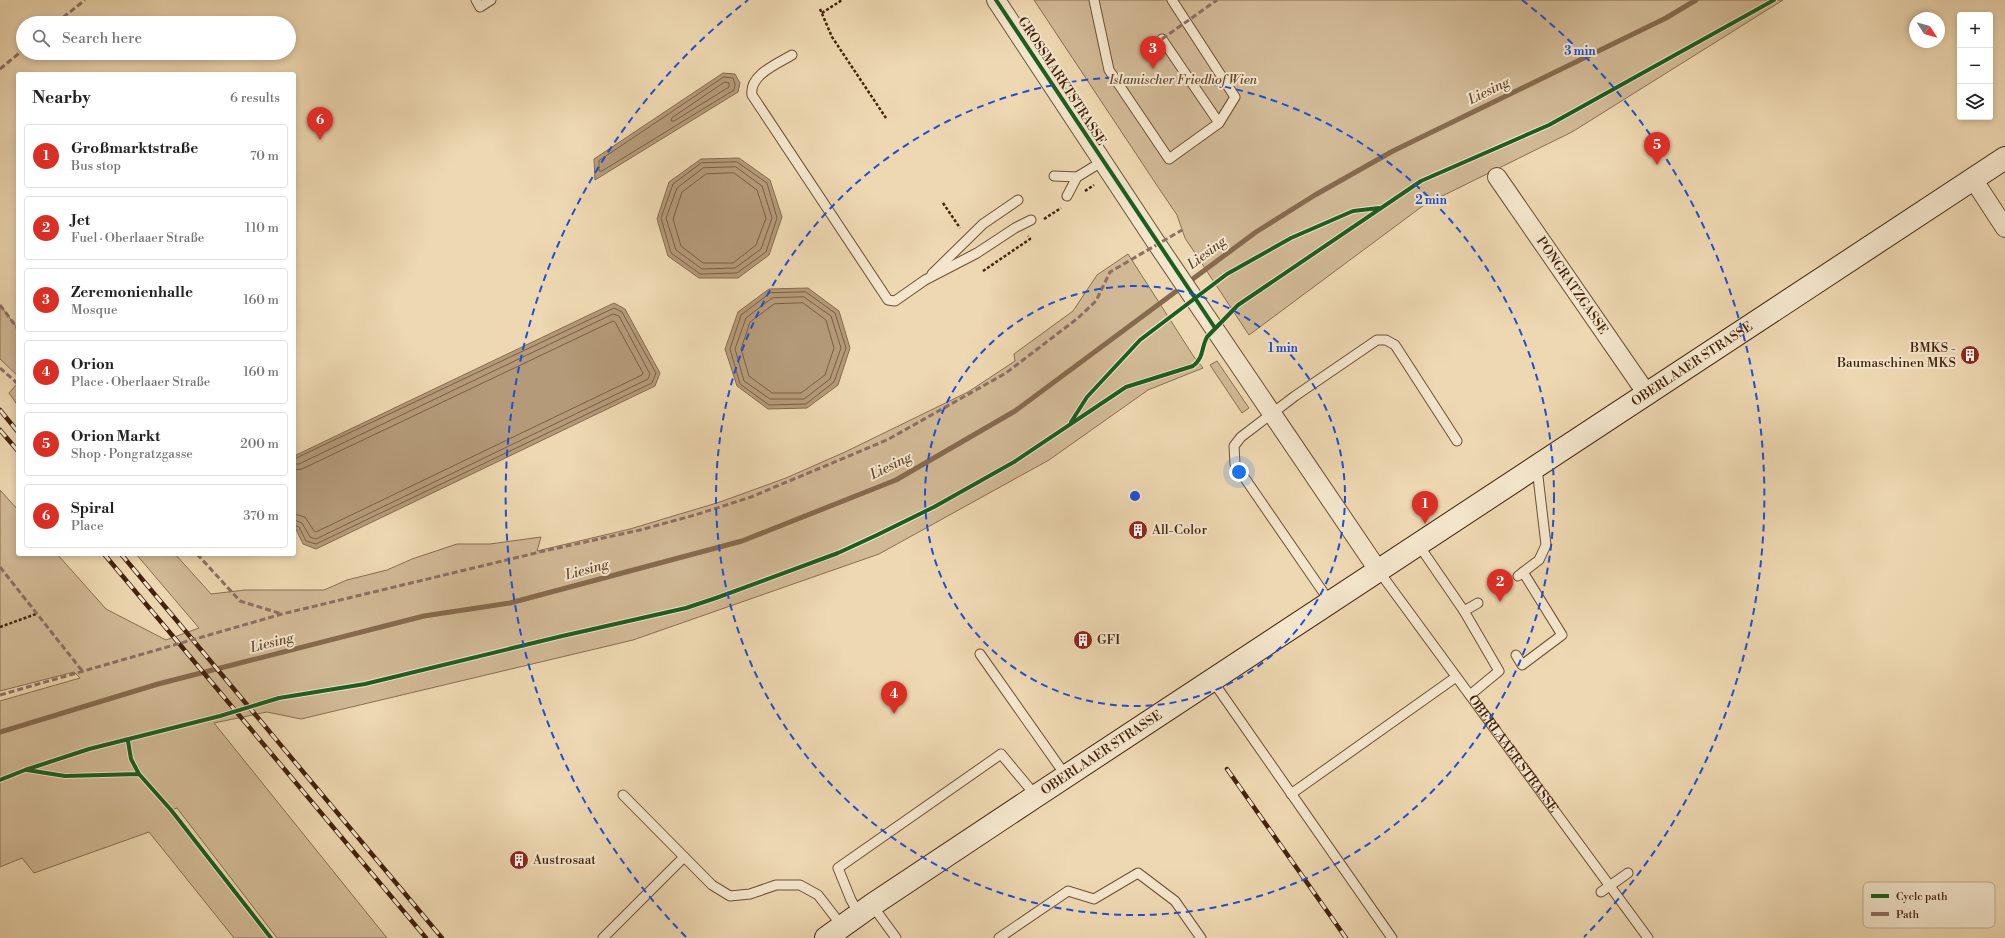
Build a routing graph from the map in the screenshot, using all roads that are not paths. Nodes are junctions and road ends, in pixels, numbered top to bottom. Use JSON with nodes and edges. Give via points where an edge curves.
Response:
{"nodes":[{"id":1,"x":476,"y":0,"type":"edge"},
{"id":2,"x":492,"y":0,"type":"edge"},
{"id":3,"x":996,"y":0,"type":"edge"},
{"id":4,"x":1094,"y":0,"type":"edge"},
{"id":5,"x":1172,"y":0,"type":"edge"},
{"id":6,"x":1162,"y":39,"type":"dead end"},
{"id":7,"x":792,"y":55,"type":"dead end"},
{"id":8,"x":1219,"y":123,"type":"junction"},
{"id":9,"x":2005,"y":158,"type":"edge"},
{"id":10,"x":1102,"y":161,"type":"junction"},
{"id":11,"x":1054,"y":176,"type":"dead end"},
{"id":12,"x":1077,"y":177,"type":"junction"},
{"id":13,"x":1497,"y":177,"type":"dead end"},
{"id":14,"x":1973,"y":179,"type":"junction"},
{"id":15,"x":1067,"y":196,"type":"dead end"},
{"id":16,"x":1018,"y":200,"type":"dead end"},
{"id":17,"x":1031,"y":220,"type":"dead end"},
{"id":18,"x":2005,"y":228,"type":"edge"},
{"id":19,"x":925,"y":280,"type":"junction"},
{"id":20,"x":1647,"y":394,"type":"junction"},
{"id":21,"x":1272,"y":413,"type":"junction"},
{"id":22,"x":1457,"y":441,"type":"dead end"},
{"id":23,"x":1536,"y":466,"type":"junction"},
{"id":24,"x":1418,"y":544,"type":"junction"},
{"id":25,"x":1378,"y":570,"type":"junction"},
{"id":26,"x":1330,"y":602,"type":"junction"},
{"id":27,"x":1478,"y":603,"type":"dead end"},
{"id":28,"x":1464,"y":611,"type":"junction"},
{"id":29,"x":980,"y":654,"type":"dead end"},
{"id":30,"x":1516,"y":655,"type":"dead end"},
{"id":31,"x":1456,"y":677,"type":"junction"},
{"id":32,"x":1211,"y":680,"type":"junction"},
{"id":33,"x":1470,"y":695,"type":"junction"},
{"id":34,"x":1066,"y":776,"type":"junction"},
{"id":35,"x":1291,"y":794,"type":"junction"},
{"id":36,"x":623,"y":795,"type":"dead end"},
{"id":37,"x":1036,"y":796,"type":"junction"},
{"id":38,"x":684,"y":857,"type":"junction"},
{"id":39,"x":1628,"y":873,"type":"dead end"},
{"id":40,"x":1610,"y":885,"type":"junction"},
{"id":41,"x":1601,"y":892,"type":"dead end"},
{"id":42,"x":850,"y":921,"type":"edge"},
{"id":43,"x":604,"y":938,"type":"edge"},
{"id":44,"x":896,"y":938,"type":"edge"},
{"id":45,"x":999,"y":938,"type":"edge"},
{"id":46,"x":1201,"y":938,"type":"edge"},
{"id":47,"x":1392,"y":938,"type":"edge"},
{"id":48,"x":1648,"y":938,"type":"edge"}],
"edges":[{"from":1,"to":2,"type":"lane","via":[[480,7]]},
{"from":3,"to":10,"type":"street","name":"GROSSMARKTSTRASSE"},
{"from":4,"to":8,"type":"lane","via":[[1108,70],[1169,159]]},
{"from":5,"to":8,"type":"lane","via":[[1235,97]]},
{"from":6,"to":8,"type":"lane"},
{"from":7,"to":19,"type":"lane","via":[[757,77],[753,83],[752,95],[884,297],[895,301]]},
{"from":9,"to":14,"type":"main road","name":"OBERLAAER STRASSE"},
{"from":10,"to":12,"type":"lane"},
{"from":10,"to":21,"type":"street","name":"GROSSMARKTSTRASSE"},
{"from":11,"to":12,"type":"lane"},
{"from":12,"to":15,"type":"lane"},
{"from":13,"to":20,"type":"street","name":"PONGRATZGASSE"},
{"from":14,"to":18,"type":"street"},
{"from":14,"to":20,"type":"main road","name":"OBERLAAER STRASSE"},
{"from":16,"to":19,"type":"lane","via":[[983,224]]},
{"from":17,"to":19,"type":"lane","via":[[977,253]]},
{"from":20,"to":23,"type":"main road","name":"OBERLAAER STRASSE"},
{"from":21,"to":22,"type":"lane","via":[[1377,340],[1386,340],[1395,345]]},
{"from":21,"to":25,"type":"street"},
{"from":21,"to":26,"type":"lane","via":[[1237,440],[1233,454],[1234,464]]},
{"from":23,"to":24,"type":"main road","name":"OBERLAAER STRASSE"},
{"from":23,"to":30,"type":"lane","via":[[1546,545],[1539,560],[1520,574],[1562,635],[1522,664]]},
{"from":24,"to":25,"type":"main road","name":"OBERLAAER STRASSE"},
{"from":24,"to":28,"type":"lane"},
{"from":25,"to":26,"type":"main road","name":"OBERLAAER STRASSE"},
{"from":25,"to":31,"type":"lane","name":"OBERLAAER STRASSE"},
{"from":26,"to":32,"type":"main road","name":"OBERLAAER STRASSE"},
{"from":27,"to":28,"type":"lane"},
{"from":28,"to":33,"type":"lane","via":[[1499,671]]},
{"from":29,"to":34,"type":"lane"},
{"from":31,"to":33,"type":"lane","name":"OBERLAAER STRASSE"},
{"from":31,"to":35,"type":"lane"},
{"from":32,"to":34,"type":"main road","name":"OBERLAAER STRASSE"},
{"from":32,"to":35,"type":"lane"},
{"from":33,"to":40,"type":"lane","name":"OBERLAAER STRASSE"},
{"from":34,"to":37,"type":"main road","name":"OBERLAAER STRASSE"},
{"from":35,"to":47,"type":"lane"},
{"from":36,"to":38,"type":"lane"},
{"from":37,"to":42,"type":"main road","name":"OBERLAAER STRASSE"},
{"from":37,"to":42,"type":"lane","via":[[1001,754],[838,868],[851,900]]},
{"from":38,"to":42,"type":"lane","via":[[712,885],[730,896],[750,894],[776,885],[800,885],[818,895]]},
{"from":38,"to":43,"type":"lane"},
{"from":39,"to":40,"type":"lane"},
{"from":40,"to":41,"type":"lane"},
{"from":40,"to":48,"type":"lane","name":"OBERLAAER STRASSE"},
{"from":42,"to":44,"type":"lane"},
{"from":45,"to":46,"type":"lane","via":[[1068,891],[1094,899],[1138,873],[1175,901]]}]}
